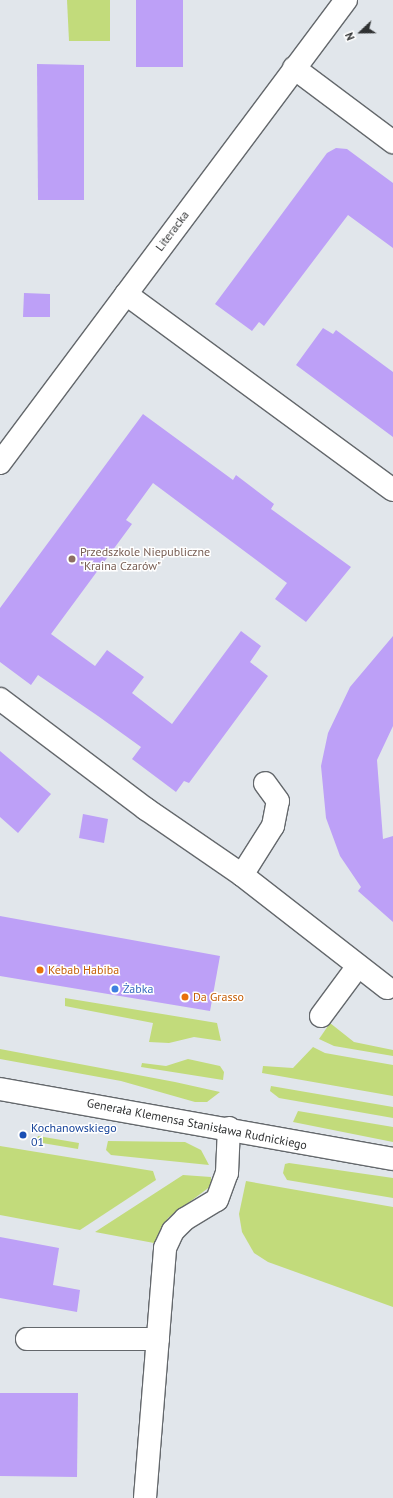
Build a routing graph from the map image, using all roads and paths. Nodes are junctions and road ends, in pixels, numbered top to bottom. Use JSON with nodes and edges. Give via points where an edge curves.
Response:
{"nodes":[{"id":1,"x":346,"y":0,"type":"edge"},
{"id":2,"x":294,"y":68,"type":"junction"},
{"id":3,"x":393,"y":142,"type":"edge"},
{"id":4,"x":126,"y":294,"type":"junction"},
{"id":5,"x":0,"y":463,"type":"edge"},
{"id":6,"x":393,"y":490,"type":"edge"},
{"id":7,"x":0,"y":699,"type":"edge"},
{"id":8,"x":266,"y":783,"type":"dead end"},
{"id":9,"x":242,"y":875,"type":"junction"},
{"id":10,"x":358,"y":966,"type":"junction"},
{"id":11,"x":386,"y":988,"type":"dead end"},
{"id":12,"x":321,"y":1016,"type":"dead end"},
{"id":13,"x":0,"y":1089,"type":"edge"},
{"id":14,"x":229,"y":1128,"type":"junction"},
{"id":15,"x":393,"y":1159,"type":"edge"},
{"id":16,"x":27,"y":1339,"type":"dead end"},
{"id":17,"x":158,"y":1339,"type":"junction"},
{"id":18,"x":145,"y":1498,"type":"edge"}],
"edges":[{"from":1,"to":2,"type":"street","name":"Literacka"},
{"from":2,"to":3,"type":"street"},
{"from":2,"to":4,"type":"street","name":"Literacka"},
{"from":4,"to":5,"type":"street","name":"Literacka"},
{"from":4,"to":6,"type":"street"},
{"from":7,"to":9,"type":"street","via":[[126,795]]},
{"from":8,"to":9,"type":"street","via":[[278,801],[273,826]]},
{"from":9,"to":10,"type":"street"},
{"from":10,"to":11,"type":"street"},
{"from":10,"to":12,"type":"street"},
{"from":13,"to":14,"type":"street","name":"Generała Klemensa Stanisława Rudnickiego"},
{"from":14,"to":15,"type":"street","name":"Generała Klemensa Stanisława Rudnickiego"},
{"from":14,"to":17,"type":"street","via":[[227,1173],[217,1200],[185,1219],[172,1232],[165,1248]]},
{"from":16,"to":17,"type":"street"},
{"from":17,"to":18,"type":"street"}]}
